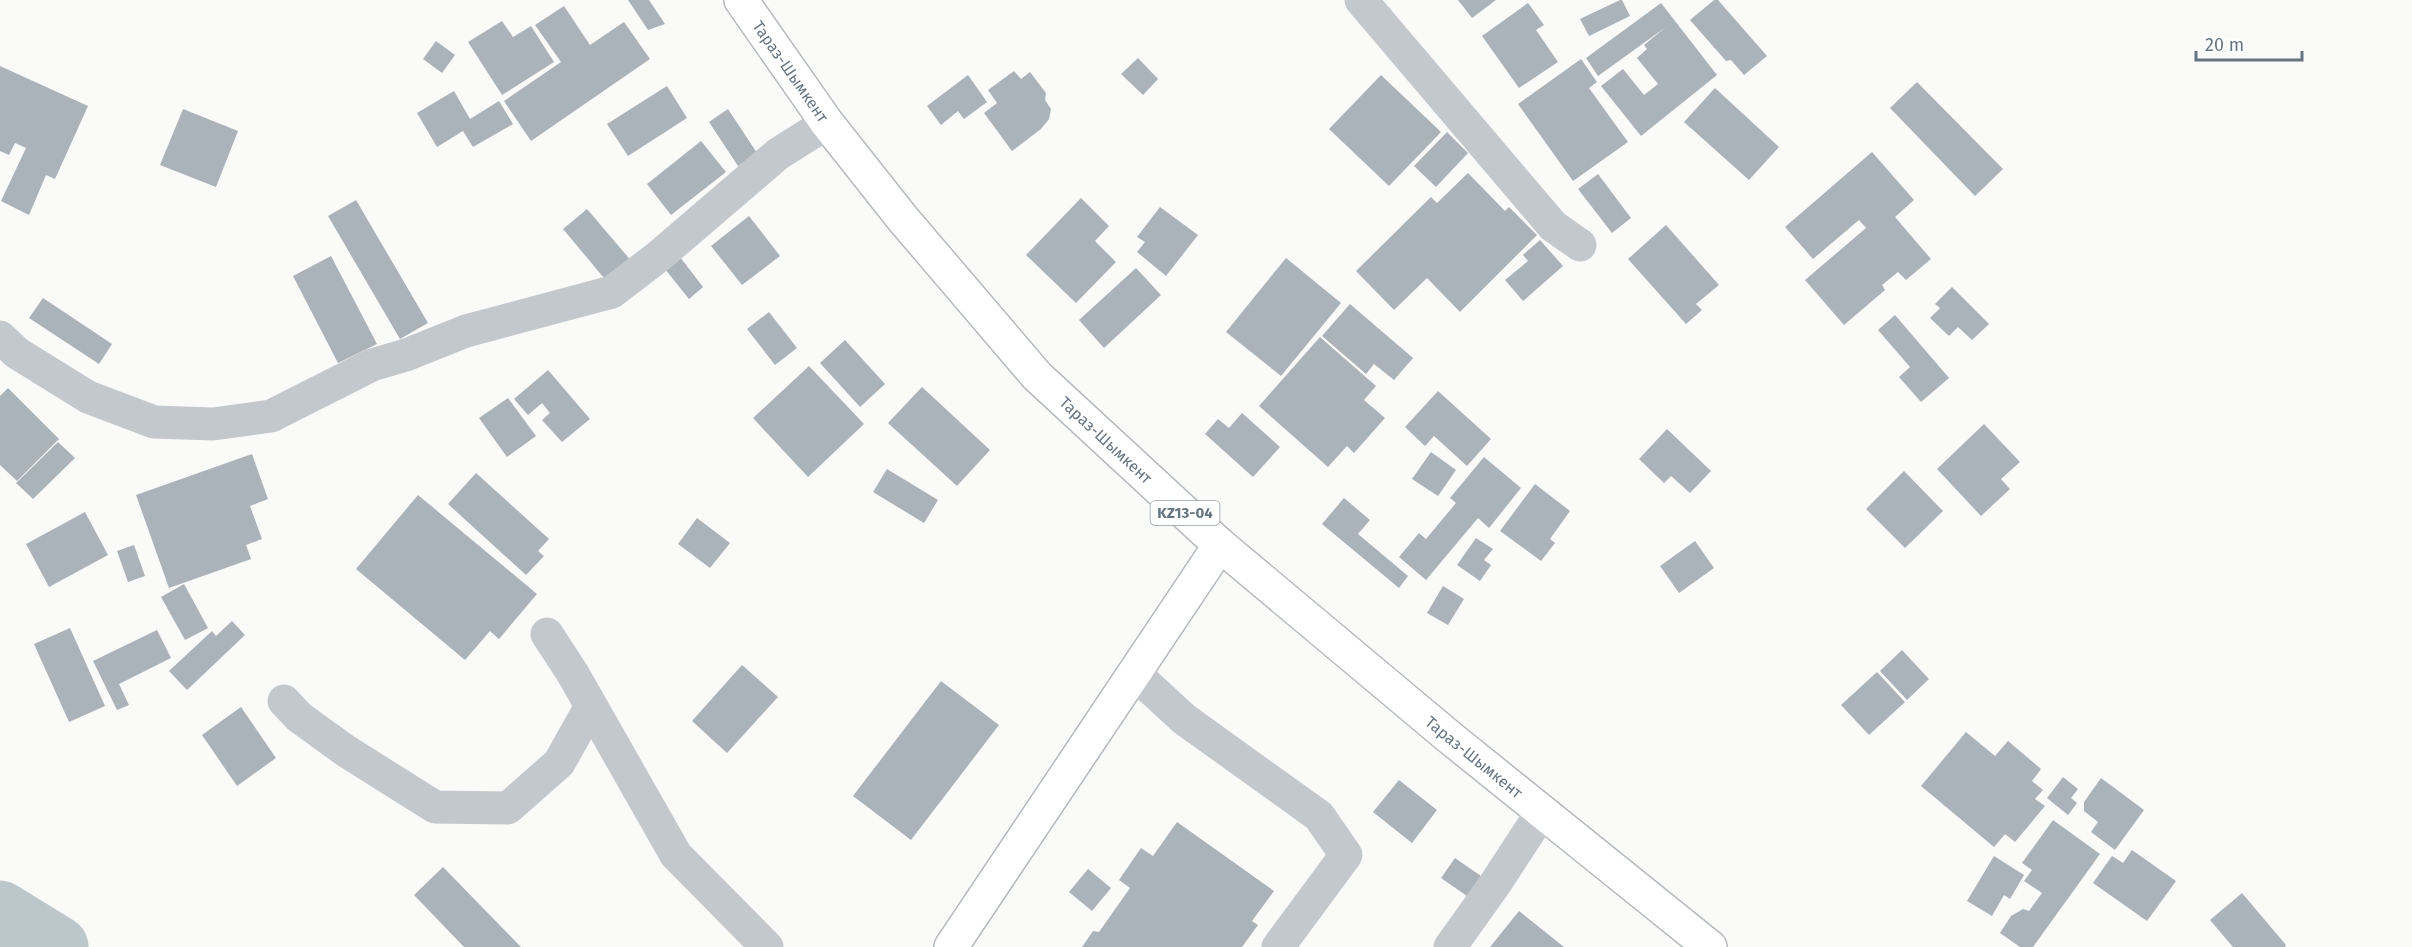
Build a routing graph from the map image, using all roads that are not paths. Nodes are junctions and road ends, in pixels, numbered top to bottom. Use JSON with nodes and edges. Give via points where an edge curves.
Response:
{"nodes":[{"id":1,"x":741,"y":0,"type":"edge"},
{"id":2,"x":1361,"y":0,"type":"edge"},
{"id":3,"x":827,"y":123,"type":"junction"},
{"id":4,"x":1580,"y":245,"type":"dead end"},
{"id":5,"x":0,"y":337,"type":"edge"},
{"id":6,"x":1220,"y":545,"type":"junction"},
{"id":7,"x":547,"y":634,"type":"dead end"},
{"id":8,"x":1134,"y":673,"type":"junction"},
{"id":9,"x":284,"y":701,"type":"dead end"},
{"id":10,"x":591,"y":706,"type":"junction"},
{"id":11,"x":1542,"y":812,"type":"junction"},
{"id":12,"x":767,"y":947,"type":"edge"},
{"id":13,"x":951,"y":947,"type":"edge"},
{"id":14,"x":1278,"y":947,"type":"edge"},
{"id":15,"x":1450,"y":947,"type":"edge"},
{"id":16,"x":1710,"y":947,"type":"edge"}],
"edges":[{"from":1,"to":3,"type":"main road","name":"Тараз-Шымкент","number":"KZ13-04"},
{"from":2,"to":4,"type":"street","via":[[1553,226]]},
{"from":3,"to":5,"type":"street","via":[[778,154],[612,292],[466,330],[372,365],[271,416],[213,424],[154,422],[88,397],[16,353]]},
{"from":3,"to":6,"type":"main road","name":"Тараз-Шымкент","number":"KZ13-04","via":[[1037,376]]},
{"from":6,"to":8,"type":"main road"},
{"from":6,"to":11,"type":"main road","name":"Тараз-Шымкент","number":"KZ13-04"},
{"from":7,"to":10,"type":"street"},
{"from":8,"to":13,"type":"main road"},
{"from":8,"to":14,"type":"street","via":[[1184,719],[1319,816],[1346,855]]},
{"from":9,"to":10,"type":"street","via":[[298,717],[346,751],[435,807],[508,808],[559,763]]},
{"from":10,"to":12,"type":"street","via":[[676,855]]},
{"from":11,"to":15,"type":"street"},
{"from":11,"to":16,"type":"main road","name":"Тараз-Шымкент","number":"KZ13-04"}]}
